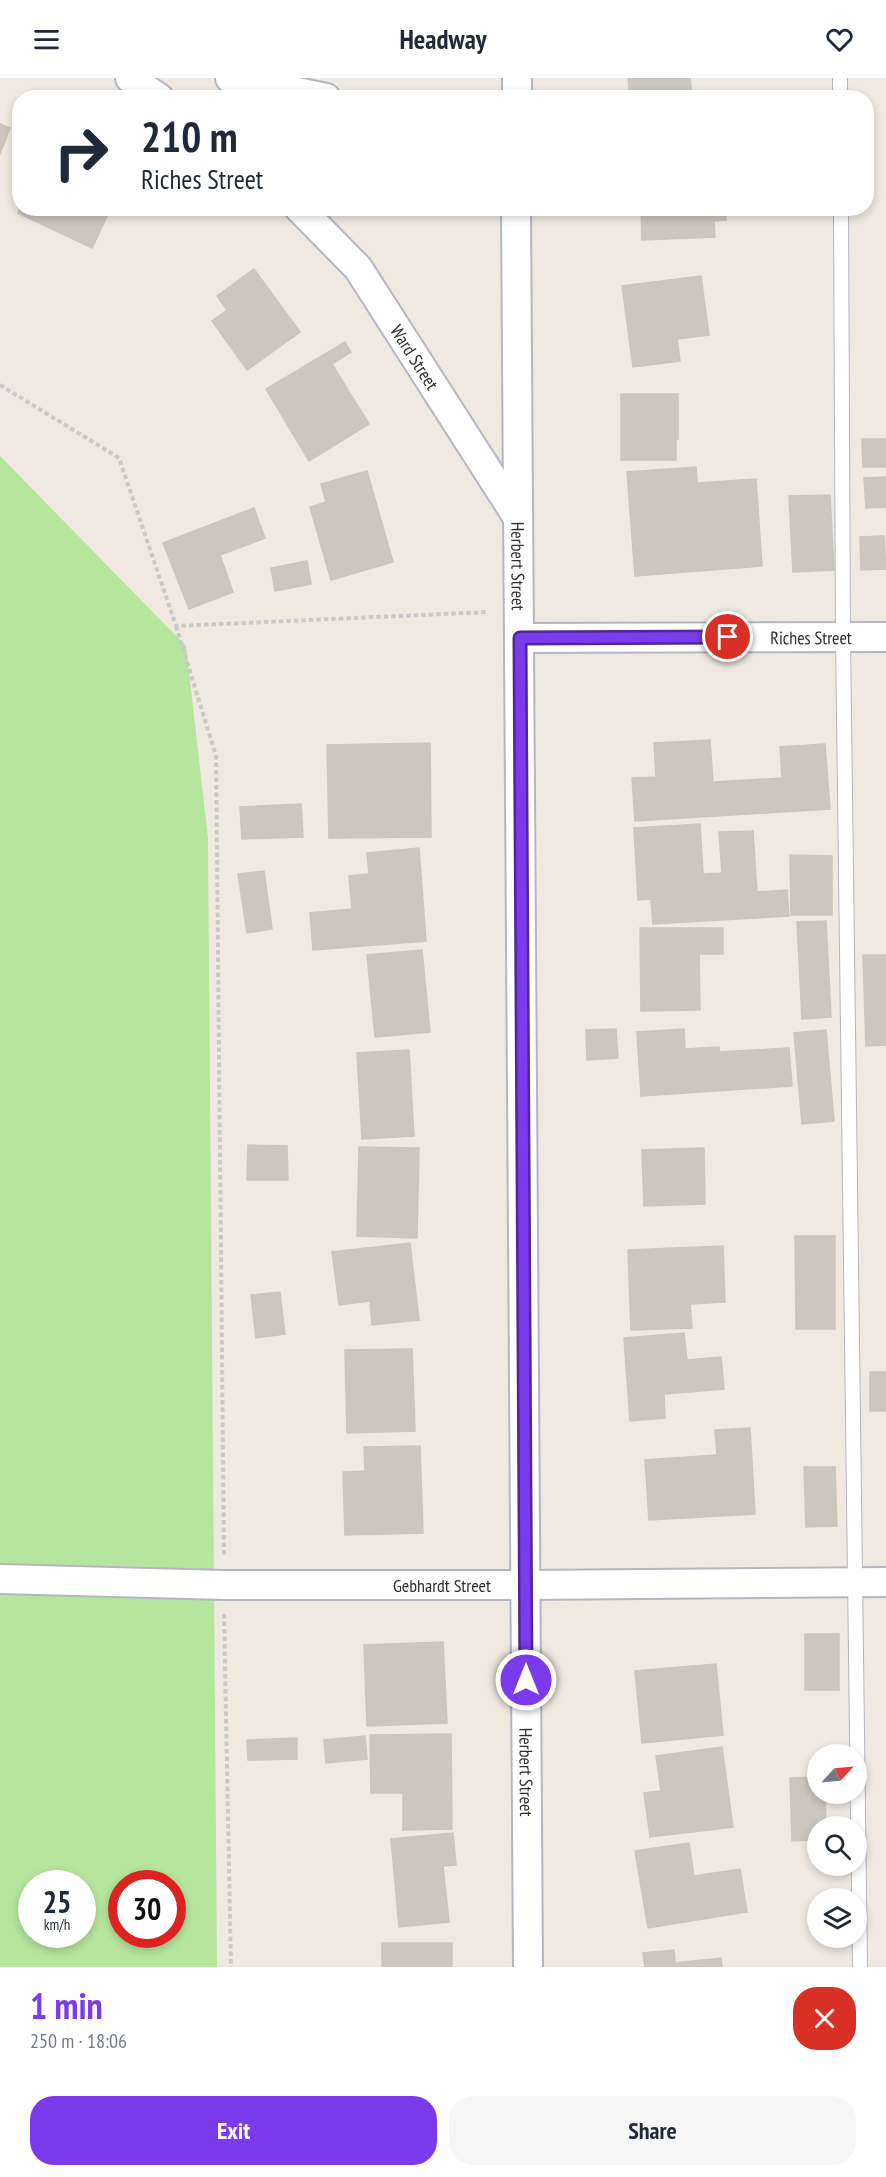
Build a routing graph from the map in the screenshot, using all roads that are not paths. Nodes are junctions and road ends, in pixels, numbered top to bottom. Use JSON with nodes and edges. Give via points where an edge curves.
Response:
{"nodes":[{"id":1,"x":130,"y":78,"type":"edge"},
{"id":2,"x":230,"y":78,"type":"edge"},
{"id":3,"x":147,"y":90,"type":"edge"},
{"id":4,"x":288,"y":90,"type":"edge"},
{"id":5,"x":307,"y":216,"type":"edge"},
{"id":6,"x":516,"y":216,"type":"edge"},
{"id":7,"x":841,"y":216,"type":"edge"},
{"id":8,"x":518,"y":518,"type":"junction"},
{"id":9,"x":520,"y":624,"type":"junction"},
{"id":10,"x":843,"y":637,"type":"junction"},
{"id":11,"x":886,"y":637,"type":"edge"},
{"id":12,"x":0,"y":1579,"type":"edge"},
{"id":13,"x":886,"y":1581,"type":"edge"},
{"id":14,"x":856,"y":1582,"type":"junction"},
{"id":15,"x":525,"y":1585,"type":"junction"},
{"id":16,"x":528,"y":1967,"type":"edge"},
{"id":17,"x":860,"y":1967,"type":"edge"}],
"edges":[{"from":1,"to":3,"type":"street"},
{"from":2,"to":4,"type":"street"},
{"from":5,"to":8,"type":"street","name":"Ward Street","via":[[358,268]]},
{"from":6,"to":8,"type":"street","name":"Herbert Street"},
{"from":7,"to":10,"type":"lane"},
{"from":8,"to":9,"type":"street","name":"Herbert Street"},
{"from":9,"to":10,"type":"street","name":"Riches Street"},
{"from":9,"to":15,"type":"street","name":"Herbert Street"},
{"from":10,"to":11,"type":"street","name":"Riches Street"},
{"from":10,"to":14,"type":"lane"},
{"from":12,"to":15,"type":"street","name":"Gebhardt Street","via":[[224,1585]]},
{"from":13,"to":14,"type":"street","name":"Gebhardt Street"},
{"from":14,"to":15,"type":"street","name":"Gebhardt Street"},
{"from":14,"to":17,"type":"lane"},
{"from":15,"to":16,"type":"street","name":"Herbert Street"}]}
